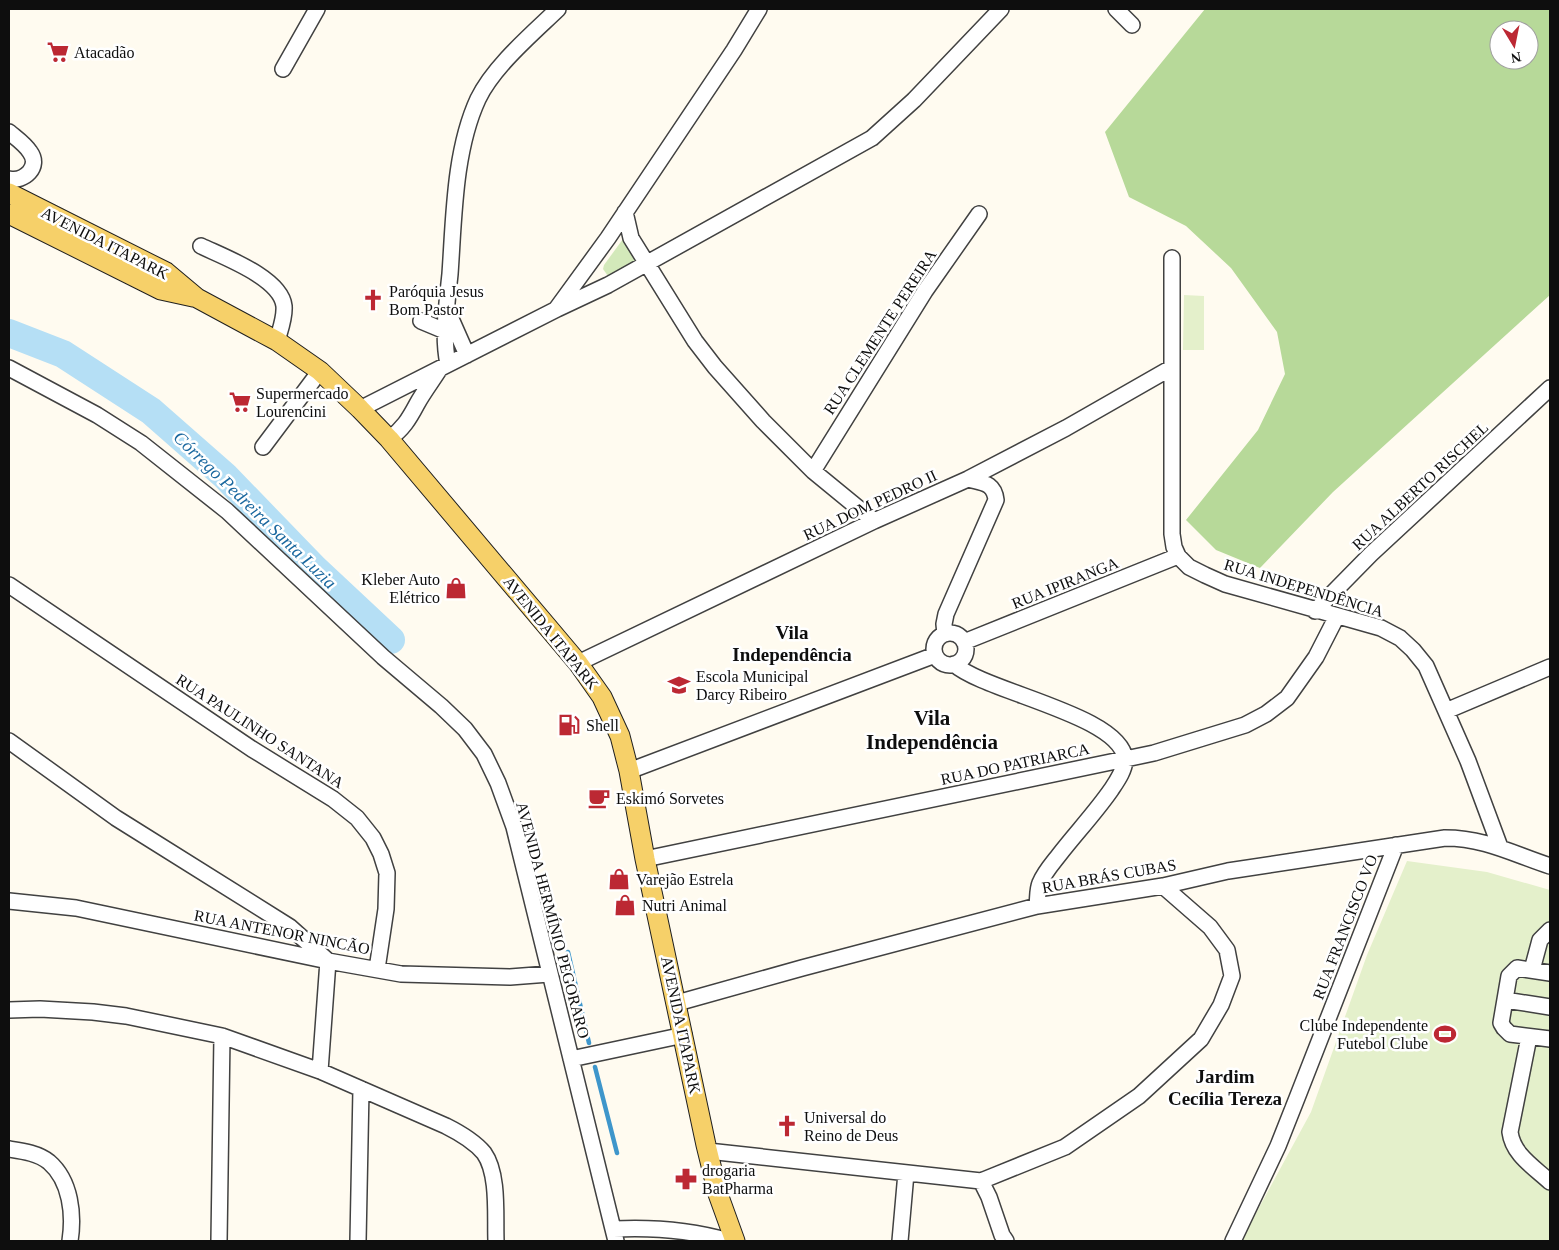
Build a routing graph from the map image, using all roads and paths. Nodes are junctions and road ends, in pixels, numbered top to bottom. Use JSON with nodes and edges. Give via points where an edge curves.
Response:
{"nodes":[{"id":1,"x":317,"y":9,"type":"edge"},
{"id":2,"x":558,"y":9,"type":"edge"},
{"id":3,"x":759,"y":9,"type":"edge"},
{"id":4,"x":1001,"y":9,"type":"edge"},
{"id":5,"x":1116,"y":9,"type":"edge"},
{"id":6,"x":1132,"y":25,"type":"dead end"},
{"id":7,"x":283,"y":69,"type":"dead end"},
{"id":8,"x":9,"y":132,"type":"edge"},
{"id":9,"x":9,"y":179,"type":"edge"},
{"id":10,"x":9,"y":194,"type":"edge"},
{"id":11,"x":625,"y":212,"type":"junction"},
{"id":12,"x":9,"y":214,"type":"edge"},
{"id":13,"x":979,"y":214,"type":"dead end"},
{"id":14,"x":608,"y":238,"type":"junction"},
{"id":15,"x":631,"y":238,"type":"junction"},
{"id":16,"x":201,"y":246,"type":"dead end"},
{"id":17,"x":1172,"y":258,"type":"dead end"},
{"id":18,"x":589,"y":264,"type":"junction"},
{"id":19,"x":647,"y":264,"type":"junction"},
{"id":20,"x":608,"y":286,"type":"junction"},
{"id":21,"x":197,"y":298,"type":"junction"},
{"id":22,"x":557,"y":309,"type":"junction"},
{"id":23,"x":447,"y":310,"type":"junction"},
{"id":24,"x":421,"y":321,"type":"dead end"},
{"id":25,"x":445,"y":331,"type":"junction"},
{"id":26,"x":277,"y":341,"type":"junction"},
{"id":27,"x":467,"y":355,"type":"junction"},
{"id":28,"x":444,"y":367,"type":"junction"},
{"id":29,"x":9,"y":368,"type":"edge"},
{"id":30,"x":1171,"y":368,"type":"junction"},
{"id":31,"x":320,"y":372,"type":"junction"},
{"id":32,"x":1550,"y":388,"type":"edge"},
{"id":33,"x":360,"y":409,"type":"junction"},
{"id":34,"x":389,"y":439,"type":"junction"},
{"id":35,"x":263,"y":447,"type":"dead end"},
{"id":36,"x":813,"y":471,"type":"junction"},
{"id":37,"x":968,"y":480,"type":"junction"},
{"id":38,"x":874,"y":521,"type":"junction"},
{"id":39,"x":1178,"y":556,"type":"junction"},
{"id":40,"x":9,"y":585,"type":"edge"},
{"id":41,"x":1315,"y":611,"type":"junction"},
{"id":42,"x":1337,"y":616,"type":"junction"},
{"id":43,"x":945,"y":634,"type":"junction"},
{"id":44,"x":964,"y":642,"type":"junction"},
{"id":45,"x":935,"y":655,"type":"junction"},
{"id":46,"x":578,"y":664,"type":"junction"},
{"id":47,"x":954,"y":664,"type":"junction"},
{"id":48,"x":1550,"y":667,"type":"edge"},
{"id":49,"x":1446,"y":711,"type":"junction"},
{"id":50,"x":13,"y":748,"type":"edge"},
{"id":51,"x":1124,"y":759,"type":"junction"},
{"id":52,"x":629,"y":770,"type":"junction"},
{"id":53,"x":1396,"y":845,"type":"junction"},
{"id":54,"x":1500,"y":847,"type":"junction"},
{"id":55,"x":646,"y":859,"type":"junction"},
{"id":56,"x":1550,"y":866,"type":"edge"},
{"id":57,"x":1163,"y":886,"type":"junction"},
{"id":58,"x":9,"y":901,"type":"edge"},
{"id":59,"x":1037,"y":906,"type":"junction"},
{"id":60,"x":1550,"y":930,"type":"edge"},
{"id":61,"x":328,"y":961,"type":"junction"},
{"id":62,"x":377,"y":969,"type":"junction"},
{"id":63,"x":1532,"y":970,"type":"junction"},
{"id":64,"x":1550,"y":973,"type":"edge"},
{"id":65,"x":549,"y":974,"type":"junction"},
{"id":66,"x":1505,"y":1000,"type":"junction"},
{"id":67,"x":677,"y":1003,"type":"junction"},
{"id":68,"x":1550,"y":1007,"type":"edge"},
{"id":69,"x":9,"y":1010,"type":"edge"},
{"id":70,"x":684,"y":1035,"type":"junction"},
{"id":71,"x":222,"y":1036,"type":"junction"},
{"id":72,"x":1529,"y":1037,"type":"junction"},
{"id":73,"x":1550,"y":1039,"type":"edge"},
{"id":74,"x":571,"y":1059,"type":"junction"},
{"id":75,"x":320,"y":1071,"type":"junction"},
{"id":76,"x":361,"y":1089,"type":"junction"},
{"id":77,"x":9,"y":1148,"type":"edge"},
{"id":78,"x":708,"y":1151,"type":"junction"},
{"id":79,"x":906,"y":1173,"type":"junction"},
{"id":80,"x":981,"y":1181,"type":"junction"},
{"id":81,"x":1550,"y":1182,"type":"edge"},
{"id":82,"x":614,"y":1235,"type":"edge"},
{"id":83,"x":665,"y":1236,"type":"edge"},
{"id":84,"x":70,"y":1241,"type":"edge"},
{"id":85,"x":219,"y":1241,"type":"edge"},
{"id":86,"x":358,"y":1241,"type":"edge"},
{"id":87,"x":496,"y":1241,"type":"edge"},
{"id":88,"x":729,"y":1241,"type":"edge"},
{"id":89,"x":735,"y":1241,"type":"edge"},
{"id":90,"x":900,"y":1241,"type":"edge"},
{"id":91,"x":1006,"y":1241,"type":"edge"},
{"id":92,"x":1233,"y":1241,"type":"edge"}],
"edges":[{"from":1,"to":7,"type":"street"},
{"from":2,"to":23,"type":"street","via":[[515,51],[478,98],[463,143]]},
{"from":3,"to":11,"type":"street"},
{"from":4,"to":19,"type":"street","via":[[883,129]]},
{"from":5,"to":6,"type":"street"},
{"from":8,"to":9,"type":"street","via":[[31,152],[34,161],[24,178]]},
{"from":10,"to":21,"type":"main road","name":"AVENIDA ITAPARK","via":[[166,272]]},
{"from":11,"to":14,"type":"street"},
{"from":11,"to":15,"type":"street"},
{"from":12,"to":21,"type":"main road","name":"AVENIDA ITAPARK","via":[[161,290]]},
{"from":13,"to":36,"type":"street","name":"RUA CLEMENTE PEREIRA","via":[[925,290]]},
{"from":14,"to":15,"type":"street"},
{"from":14,"to":18,"type":"street"},
{"from":15,"to":19,"type":"street"},
{"from":16,"to":26,"type":"street","via":[[256,271],[277,291],[284,304],[284,318]]},
{"from":17,"to":30,"type":"street"},
{"from":18,"to":20,"type":"street","via":[[593,280]]},
{"from":18,"to":22,"type":"street"},
{"from":19,"to":20,"type":"street"},
{"from":19,"to":36,"type":"street","via":[[715,367]]},
{"from":20,"to":22,"type":"street"},
{"from":21,"to":26,"type":"main road","name":"AVENIDA ITAPARK"},
{"from":22,"to":27,"type":"street"},
{"from":23,"to":25,"type":"street"},
{"from":23,"to":27,"type":"street"},
{"from":24,"to":25,"type":"street"},
{"from":25,"to":28,"type":"street"},
{"from":26,"to":31,"type":"main road","name":"AVENIDA ITAPARK"},
{"from":27,"to":28,"type":"street"},
{"from":28,"to":33,"type":"street"},
{"from":28,"to":34,"type":"street","via":[[407,423]]},
{"from":29,"to":65,"type":"street","name":"AVENIDA HERMÍNIO PEGORARO","via":[[141,443],[199,488],[465,729],[484,754],[514,827]]},
{"from":30,"to":37,"type":"street","name":"RUA DOM PEDRO II"},
{"from":30,"to":39,"type":"street","via":[[1172,534]]},
{"from":31,"to":33,"type":"main road","name":"AVENIDA ITAPARK"},
{"from":31,"to":35,"type":"street"},
{"from":32,"to":41,"type":"street","name":"RUA ALBERTO RISCHEL","via":[[1371,554]]},
{"from":33,"to":34,"type":"main road","name":"AVENIDA ITAPARK"},
{"from":34,"to":46,"type":"main road","name":"AVENIDA ITAPARK"},
{"from":36,"to":38,"type":"street"},
{"from":37,"to":38,"type":"street","name":"RUA DOM PEDRO II"},
{"from":37,"to":43,"type":"street","via":[[989,485],[996,500],[946,614]]},
{"from":38,"to":46,"type":"street","name":"RUA DOM PEDRO II"},
{"from":39,"to":41,"type":"street","name":"RUA INDEPENDÊNCIA","via":[[1189,567],[1225,584]]},
{"from":39,"to":44,"type":"street","name":"RUA IPIRANGA"},
{"from":40,"to":62,"type":"street","name":"RUA PAULINHO SANTANA","via":[[357,818],[373,838],[387,873],[386,909]]},
{"from":41,"to":42,"type":"street","name":"RUA INDEPENDÊNCIA"},
{"from":42,"to":49,"type":"street","name":"RUA INDEPENDÊNCIA","via":[[1381,628],[1400,638],[1426,666]]},
{"from":42,"to":51,"type":"street","name":"RUA DO PATRIARCA","via":[[1316,657],[1287,698],[1266,714],[1245,725],[1193,742]]},
{"from":43,"to":44,"type":"street","via":[[954,633]]},
{"from":43,"to":45,"type":"street","via":[[934,644]]},
{"from":44,"to":47,"type":"street","via":[[964,656]]},
{"from":45,"to":47,"type":"street","via":[[943,663]]},
{"from":45,"to":52,"type":"street"},
{"from":46,"to":52,"type":"main road","name":"AVENIDA ITAPARK","via":[[612,716]]},
{"from":47,"to":51,"type":"street","via":[[970,676],[1094,726],[1115,739],[1121,746]]},
{"from":48,"to":49,"type":"street"},
{"from":49,"to":54,"type":"street","name":"RUA INDEPENDÊNCIA"},
{"from":50,"to":61,"type":"street","via":[[116,818],[290,927]]},
{"from":51,"to":55,"type":"street","name":"RUA DO PATRIARCA"},
{"from":51,"to":59,"type":"street","via":[[1117,781],[1039,884]]},
{"from":52,"to":55,"type":"main road","name":"AVENIDA ITAPARK"},
{"from":53,"to":54,"type":"street","name":"RUA BRÁS CUBAS","via":[[1462,838]]},
{"from":53,"to":57,"type":"street","name":"RUA BRÁS CUBAS","via":[[1228,871]]},
{"from":53,"to":92,"type":"street","name":"RUA FRANCISCO VO","via":[[1281,1138]]},
{"from":54,"to":56,"type":"street","name":"RUA BRÁS CUBAS"},
{"from":55,"to":67,"type":"main road","name":"AVENIDA ITAPARK"},
{"from":57,"to":59,"type":"street","name":"RUA BRÁS CUBAS"},
{"from":57,"to":80,"type":"street","via":[[1210,927],[1227,950],[1232,976],[1221,1005],[1201,1039],[1139,1096],[1065,1147]]},
{"from":58,"to":61,"type":"street","name":"RUA ANTENOR NINCÃO","via":[[76,908]]},
{"from":59,"to":67,"type":"street","name":"RUA BRÁS CUBAS"},
{"from":60,"to":63,"type":"street","via":[[1540,940]]},
{"from":61,"to":62,"type":"street","name":"RUA ANTENOR NINCÃO"},
{"from":61,"to":75,"type":"street"},
{"from":62,"to":65,"type":"street","name":"RUA ANTENOR NINCÃO","via":[[437,976]]},
{"from":63,"to":64,"type":"street"},
{"from":63,"to":66,"type":"street","via":[[1517,968],[1512,972]]},
{"from":65,"to":74,"type":"street","name":"AVENIDA HERMÍNIO PEGORARO"},
{"from":66,"to":68,"type":"street"},
{"from":66,"to":72,"type":"street","via":[[1501,1023],[1504,1028],[1510,1034]]},
{"from":67,"to":70,"type":"main road","name":"AVENIDA ITAPARK"},
{"from":69,"to":71,"type":"street","via":[[40,1009],[126,1016]]},
{"from":70,"to":74,"type":"street"},
{"from":70,"to":78,"type":"main road","name":"AVENIDA ITAPARK"},
{"from":71,"to":75,"type":"street"},
{"from":71,"to":85,"type":"street"},
{"from":72,"to":73,"type":"street"},
{"from":72,"to":81,"type":"street","via":[[1510,1132],[1518,1153]]},
{"from":74,"to":82,"type":"street","name":"AVENIDA HERMÍNIO PEGORARO"},
{"from":75,"to":76,"type":"street"},
{"from":76,"to":86,"type":"street"},
{"from":76,"to":87,"type":"street","via":[[446,1126],[478,1147],[485,1155],[494,1180]]},
{"from":77,"to":84,"type":"street","via":[[40,1156],[59,1173],[72,1208]]},
{"from":78,"to":79,"type":"street"},
{"from":78,"to":89,"type":"main road","name":"AVENIDA ITAPARK","via":[[718,1194]]},
{"from":79,"to":80,"type":"street"},
{"from":79,"to":90,"type":"street"},
{"from":80,"to":91,"type":"street"},
{"from":82,"to":83,"type":"street","via":[[642,1228]]},
{"from":83,"to":88,"type":"street","via":[[701,1234]]}]}
